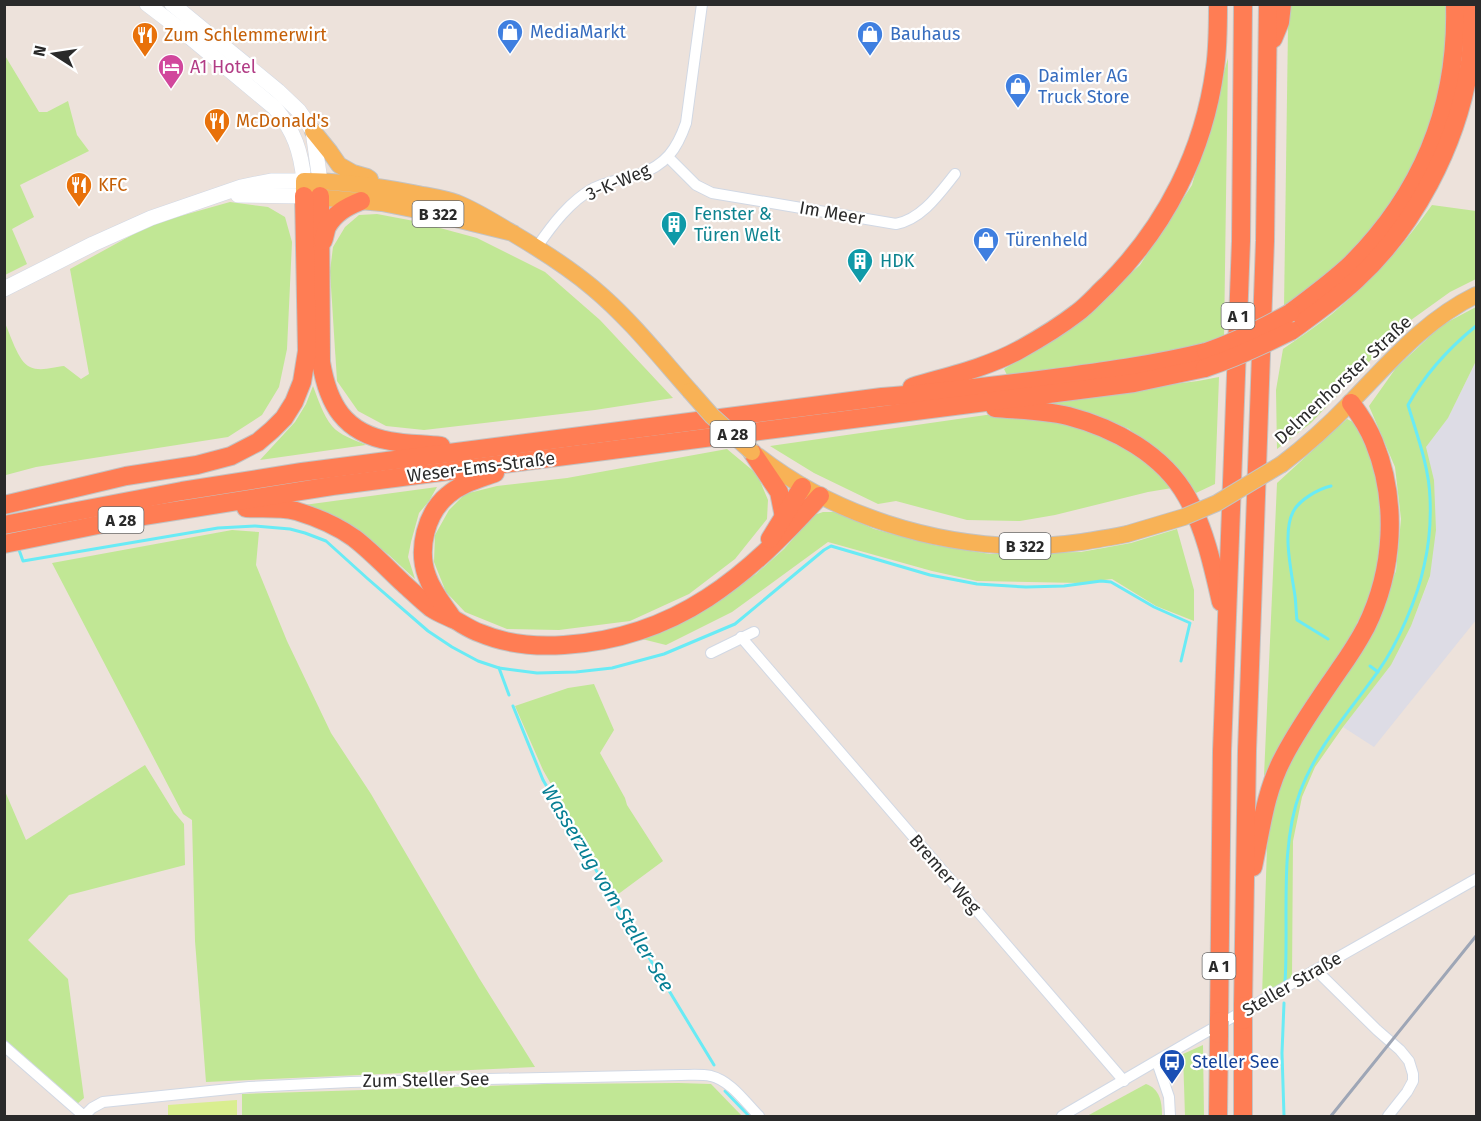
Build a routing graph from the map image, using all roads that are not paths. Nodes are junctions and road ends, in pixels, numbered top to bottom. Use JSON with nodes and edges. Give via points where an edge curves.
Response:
{"nodes":[{"id":1,"x":147,"y":4,"type":"edge"},
{"id":2,"x":172,"y":4,"type":"edge"},
{"id":3,"x":702,"y":4,"type":"edge"},
{"id":4,"x":1218,"y":4,"type":"edge"},
{"id":5,"x":1243,"y":4,"type":"edge"},
{"id":6,"x":1268,"y":4,"type":"edge"},
{"id":7,"x":1282,"y":4,"type":"edge"},
{"id":8,"x":1455,"y":4,"type":"edge"},
{"id":9,"x":1472,"y":4,"type":"edge"},
{"id":10,"x":1268,"y":52,"type":"junction"},
{"id":11,"x":313,"y":131,"type":"junction"},
{"id":12,"x":668,"y":157,"type":"junction"},
{"id":13,"x":956,"y":174,"type":"dead end"},
{"id":14,"x":377,"y":186,"type":"junction"},
{"id":15,"x":312,"y":189,"type":"junction"},
{"id":16,"x":361,"y":201,"type":"junction"},
{"id":17,"x":513,"y":233,"type":"junction"},
{"id":18,"x":320,"y":245,"type":"junction"},
{"id":19,"x":537,"y":247,"type":"junction"},
{"id":20,"x":4,"y":289,"type":"edge"},
{"id":21,"x":1476,"y":295,"type":"edge"},
{"id":22,"x":1290,"y":322,"type":"junction"},
{"id":23,"x":1205,"y":360,"type":"junction"},
{"id":24,"x":882,"y":397,"type":"junction"},
{"id":25,"x":1351,"y":403,"type":"junction"},
{"id":26,"x":959,"y":406,"type":"junction"},
{"id":27,"x":473,"y":449,"type":"junction"},
{"id":28,"x":752,"y":452,"type":"junction"},
{"id":29,"x":535,"y":460,"type":"junction"},
{"id":30,"x":802,"y":487,"type":"junction"},
{"id":31,"x":820,"y":496,"type":"junction"},
{"id":32,"x":12,"y":502,"type":"edge"},
{"id":33,"x":215,"y":504,"type":"junction"},
{"id":34,"x":784,"y":517,"type":"junction"},
{"id":35,"x":4,"y":525,"type":"edge"},
{"id":36,"x":6,"y":543,"type":"edge"},
{"id":37,"x":764,"y":553,"type":"junction"},
{"id":38,"x":454,"y":620,"type":"junction"},
{"id":39,"x":1226,"y":627,"type":"junction"},
{"id":40,"x":754,"y":632,"type":"dead end"},
{"id":41,"x":741,"y":637,"type":"junction"},
{"id":42,"x":711,"y":653,"type":"dead end"},
{"id":43,"x":1476,"y":879,"type":"edge"},
{"id":44,"x":1244,"y":910,"type":"junction"},
{"id":45,"x":1317,"y":970,"type":"junction"},
{"id":46,"x":4,"y":1046,"type":"edge"},
{"id":47,"x":1157,"y":1062,"type":"junction"},
{"id":48,"x":1124,"y":1081,"type":"junction"},
{"id":49,"x":84,"y":1116,"type":"edge"},
{"id":50,"x":759,"y":1116,"type":"edge"},
{"id":51,"x":1062,"y":1116,"type":"edge"},
{"id":52,"x":1170,"y":1116,"type":"edge"},
{"id":53,"x":1218,"y":1116,"type":"edge"},
{"id":54,"x":1243,"y":1116,"type":"edge"},
{"id":55,"x":1388,"y":1116,"type":"edge"}],
"edges":[{"from":1,"to":15,"type":"main road","via":[[275,108],[287,122]]},
{"from":2,"to":11,"type":"main road","via":[[278,91]]},
{"from":3,"to":12,"type":"street","name":"3-K-Weg","via":[[686,123]]},
{"from":4,"to":24,"type":"highway","via":[[1215,68],[1204,124],[1167,210],[1127,265],[1078,312],[1018,351],[985,366]]},
{"from":5,"to":39,"type":"highway","number":"A 1","via":[[1241,241]]},
{"from":6,"to":10,"type":"highway","number":"A 1"},
{"from":7,"to":10,"type":"highway","via":[[1280,22]]},
{"from":8,"to":22,"type":"highway","via":[[1456,31],[1447,98],[1427,156],[1411,187],[1371,242]]},
{"from":9,"to":22,"type":"highway","via":[[1469,67],[1462,102],[1425,192],[1405,224],[1358,278],[1332,302]]},
{"from":10,"to":44,"type":"highway","number":"A 1"},
{"from":11,"to":14,"type":"main road","via":[[339,165],[367,177]]},
{"from":11,"to":15,"type":"main road"},
{"from":12,"to":13,"type":"street","name":"Im Meer","via":[[696,185],[712,193],[896,224],[914,219]]},
{"from":12,"to":19,"type":"street","name":"3-K-Weg","via":[[652,169],[611,181],[580,197]]},
{"from":14,"to":15,"type":"main road","number":"B 322"},
{"from":14,"to":17,"type":"main road","number":"B 322","via":[[455,202]]},
{"from":15,"to":16,"type":"main road","number":"B 322"},
{"from":15,"to":18,"type":"highway"},
{"from":15,"to":20,"type":"main road","via":[[220,195],[151,218]]},
{"from":15,"to":32,"type":"highway","via":[[307,351],[302,382],[294,402],[272,430],[231,456]]},
{"from":16,"to":17,"type":"main road","number":"B 322"},
{"from":16,"to":18,"type":"highway","via":[[335,214]]},
{"from":17,"to":19,"type":"main road","number":"B 322"},
{"from":18,"to":27,"type":"highway","via":[[321,362],[329,396],[342,416],[372,437]]},
{"from":19,"to":28,"type":"main road","number":"B 322","bridge":true,"via":[[602,297],[712,416]]},
{"from":21,"to":25,"type":"main road","name":"Delmenhorster Straße","number":"B 322","via":[[1416,336]]},
{"from":22,"to":23,"type":"highway","bridge":true,"via":[[1260,347],[1227,361]]},
{"from":23,"to":24,"type":"highway","via":[[1169,361],[940,393]]},
{"from":23,"to":26,"type":"highway","via":[[1134,382]]},
{"from":24,"to":27,"type":"highway","name":"Weser-Ems-Straße","number":"A 28"},
{"from":25,"to":31,"type":"main road","name":"Delmenhorster Straße","number":"B 322","bridge":true,"via":[[1282,464],[1184,517],[1127,534],[1051,545],[972,542],[933,536],[871,518]]},
{"from":25,"to":44,"type":"highway","via":[[1374,440],[1385,481],[1390,521],[1386,566],[1366,627],[1302,725],[1269,792]]},
{"from":26,"to":29,"type":"highway","name":"Weser-Ems-Straße","number":"A 28"},
{"from":26,"to":39,"type":"highway","via":[[1067,416],[1113,432],[1158,462],[1186,496],[1200,526]]},
{"from":27,"to":35,"type":"highway","name":"Weser-Ems-Straße","number":"A 28","via":[[182,491]]},
{"from":28,"to":30,"type":"main road","number":"B 322"},
{"from":28,"to":34,"type":"highway","via":[[779,492]]},
{"from":29,"to":33,"type":"highway","name":"Weser-Ems-Straße","number":"A 28"},
{"from":29,"to":38,"type":"highway","via":[[464,485],[440,502],[433,514],[423,543],[422,561],[433,591]]},
{"from":30,"to":31,"type":"main road","number":"B 322"},
{"from":30,"to":34,"type":"highway"},
{"from":31,"to":37,"type":"highway"},
{"from":33,"to":36,"type":"highway","name":"Weser-Ems-Straße","number":"A 28"},
{"from":33,"to":38,"type":"highway","via":[[276,508],[327,522],[354,538],[428,606]]},
{"from":34,"to":37,"type":"highway"},
{"from":37,"to":38,"type":"highway","via":[[712,595],[677,616],[614,639],[551,646],[512,643]]},
{"from":39,"to":53,"type":"highway","number":"A 1"},
{"from":40,"to":41,"type":"street"},
{"from":41,"to":42,"type":"street"},
{"from":41,"to":48,"type":"street","name":"Bremer Weg"},
{"from":43,"to":45,"type":"street","name":"Steller Straße"},
{"from":44,"to":54,"type":"highway","number":"A 1"},
{"from":45,"to":47,"type":"street","name":"Steller Straße"},
{"from":45,"to":55,"type":"street","via":[[1408,1060],[1413,1081]]},
{"from":46,"to":49,"type":"street"},
{"from":47,"to":48,"type":"street"},
{"from":47,"to":52,"type":"street","via":[[1169,1097]]},
{"from":48,"to":51,"type":"street"},
{"from":49,"to":50,"type":"street","name":"Zum Steller See","via":[[103,1102],[249,1087],[681,1075],[719,1079]]}]}
